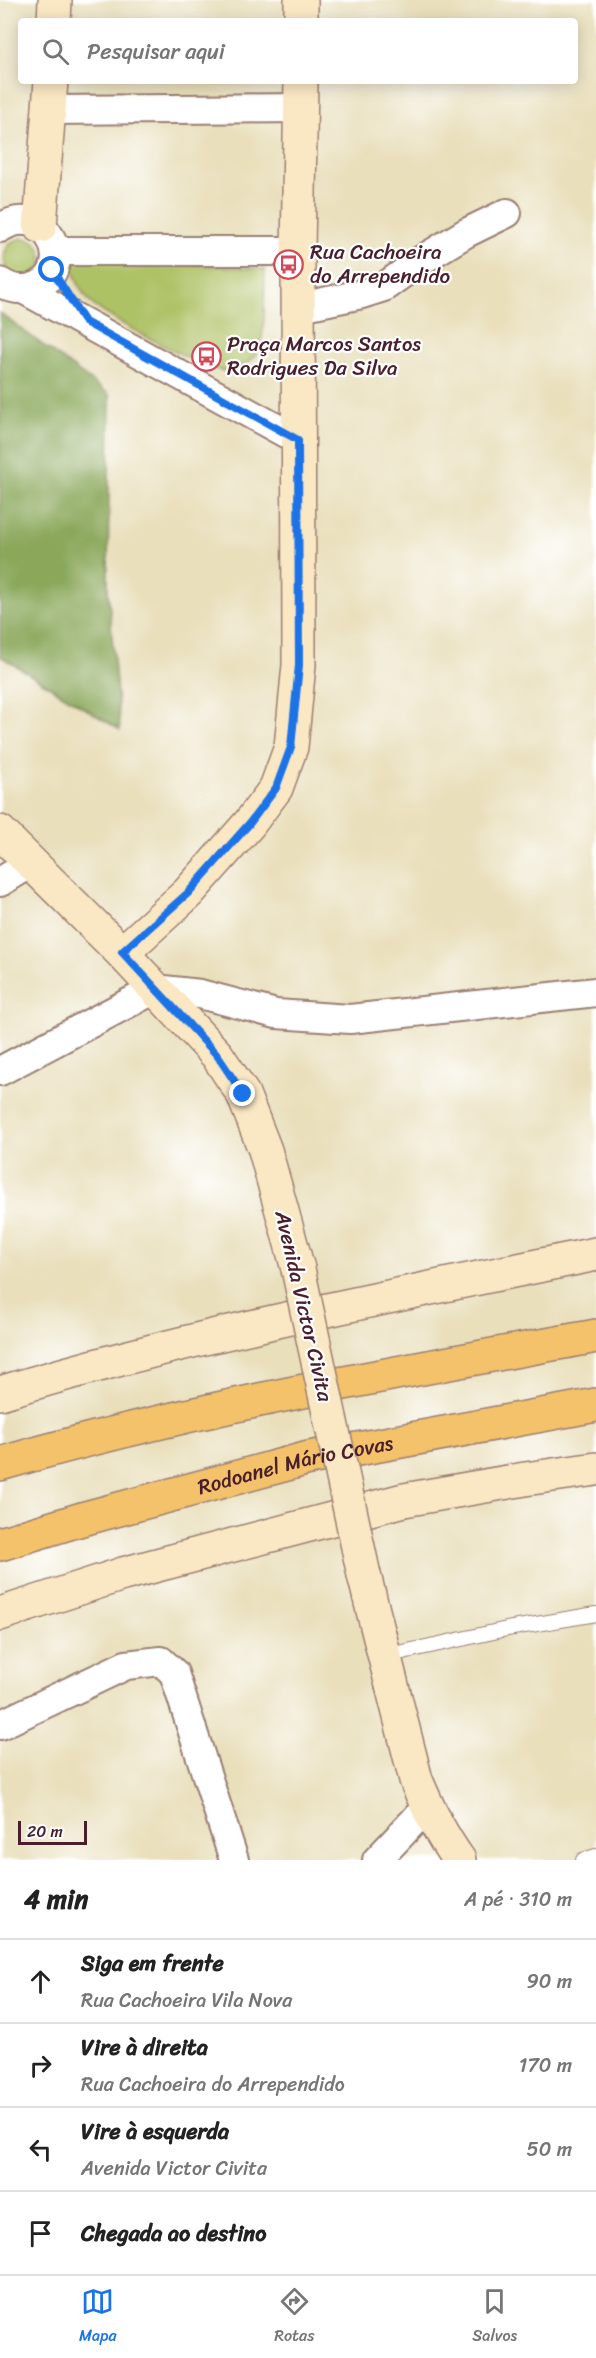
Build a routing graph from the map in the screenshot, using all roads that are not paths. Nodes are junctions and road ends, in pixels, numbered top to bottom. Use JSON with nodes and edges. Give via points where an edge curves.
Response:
{"nodes":[{"id":1,"x":55,"y":0,"type":"edge"},
{"id":2,"x":301,"y":0,"type":"edge"},
{"id":3,"x":54,"y":18,"type":"edge"},
{"id":4,"x":301,"y":18,"type":"edge"},
{"id":5,"x":301,"y":94,"type":"edge"},
{"id":6,"x":51,"y":96,"type":"edge"},
{"id":7,"x":507,"y":213,"type":"dead end"},
{"id":8,"x":0,"y":228,"type":"edge"},
{"id":9,"x":50,"y":249,"type":"junction"},
{"id":10,"x":298,"y":251,"type":"junction"},
{"id":11,"x":11,"y":285,"type":"edge"},
{"id":12,"x":300,"y":307,"type":"junction"},
{"id":13,"x":85,"y":322,"type":"junction"},
{"id":14,"x":298,"y":440,"type":"junction"},
{"id":15,"x":0,"y":832,"type":"edge"},
{"id":16,"x":31,"y":863,"type":"junction"},
{"id":17,"x":0,"y":882,"type":"edge"},
{"id":18,"x":122,"y":952,"type":"junction"},
{"id":19,"x":155,"y":989,"type":"junction"},
{"id":20,"x":596,"y":992,"type":"edge"},
{"id":21,"x":0,"y":1071,"type":"edge"},
{"id":22,"x":596,"y":1254,"type":"edge"},
{"id":23,"x":596,"y":1336,"type":"edge"},
{"id":24,"x":0,"y":1392,"type":"edge"},
{"id":25,"x":596,"y":1405,"type":"edge"},
{"id":26,"x":0,"y":1464,"type":"edge"},
{"id":27,"x":596,"y":1469,"type":"edge"},
{"id":28,"x":0,"y":1544,"type":"edge"},
{"id":29,"x":0,"y":1614,"type":"edge"},
{"id":30,"x":596,"y":1614,"type":"edge"},
{"id":31,"x":385,"y":1656,"type":"junction"},
{"id":32,"x":0,"y":1725,"type":"edge"},
{"id":33,"x":427,"y":1807,"type":"junction"},
{"id":34,"x":596,"y":1856,"type":"edge"},
{"id":35,"x":234,"y":1860,"type":"edge"},
{"id":36,"x":377,"y":1860,"type":"edge"},
{"id":37,"x":459,"y":1860,"type":"edge"},
{"id":38,"x":584,"y":1860,"type":"edge"}],
"edges":[{"from":1,"to":3,"type":"main road"},
{"from":2,"to":4,"type":"main road"},
{"from":5,"to":6,"type":"street"},
{"from":5,"to":10,"type":"main road"},
{"from":6,"to":9,"type":"main road"},
{"from":7,"to":12,"type":"street","via":[[429,255],[384,287]]},
{"from":8,"to":9,"type":"street","via":[[14,221],[27,221]]},
{"from":9,"to":10,"type":"street"},
{"from":9,"to":11,"type":"street","via":[[41,283]]},
{"from":9,"to":13,"type":"street"},
{"from":10,"to":12,"type":"main road"},
{"from":11,"to":13,"type":"street"},
{"from":12,"to":14,"type":"main road"},
{"from":13,"to":14,"type":"street"},
{"from":14,"to":18,"type":"main road","via":[[299,665],[291,747],[276,788],[249,824],[188,893]]},
{"from":15,"to":16,"type":"main road","name":"Avenida Victor Civita"},
{"from":16,"to":17,"type":"street"},
{"from":16,"to":18,"type":"main road","name":"Avenida Victor Civita"},
{"from":18,"to":19,"type":"main road","name":"Avenida Victor Civita"},
{"from":19,"to":20,"type":"street","via":[[200,994],[276,1014],[350,1020]]},
{"from":19,"to":21,"type":"street"},
{"from":19,"to":31,"type":"main road","name":"Avenida Victor Civita","bridge":true,"via":[[217,1055],[243,1094],[264,1150],[298,1269]]},
{"from":22,"to":24,"type":"main road","via":[[265,1324]]},
{"from":23,"to":26,"type":"highway","via":[[294,1392],[67,1444]]},
{"from":25,"to":28,"type":"highway","name":"Rodoanel Mário Covas","via":[[309,1458]]},
{"from":27,"to":29,"type":"main road","via":[[404,1500],[123,1574]]},
{"from":30,"to":31,"type":"lane"},
{"from":31,"to":33,"type":"main road","name":"Avenida Victor Civita","via":[[416,1780]]},
{"from":32,"to":35,"type":"street","via":[[126,1665],[161,1661],[174,1673]]},
{"from":33,"to":36,"type":"street"},
{"from":33,"to":37,"type":"main road","name":"Avenida Victor Civita"},
{"from":34,"to":38,"type":"lane"}]}
